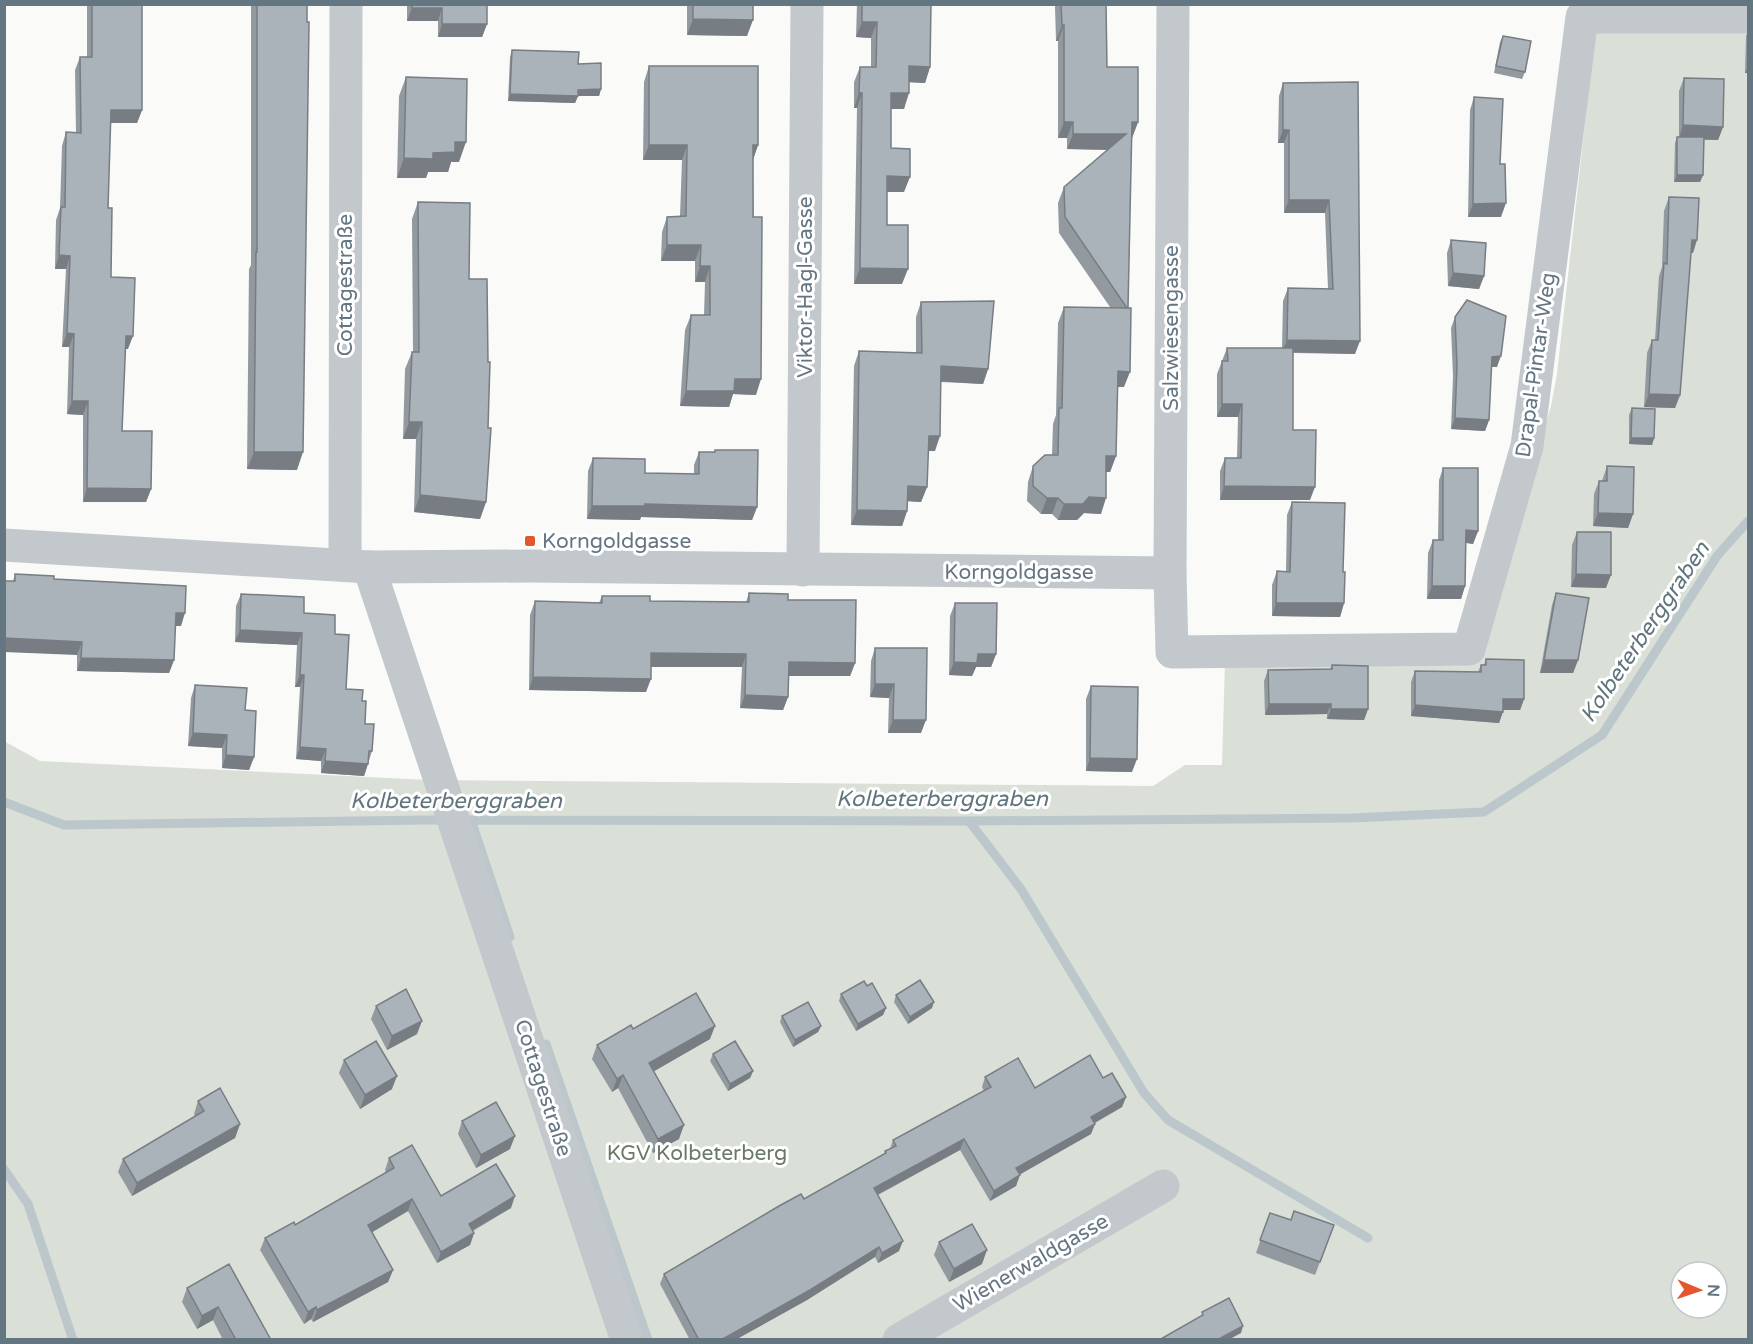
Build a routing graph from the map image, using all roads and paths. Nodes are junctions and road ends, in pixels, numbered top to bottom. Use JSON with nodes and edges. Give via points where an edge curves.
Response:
{"nodes":[{"id":1,"x":346,"y":4,"type":"edge"},
{"id":2,"x":807,"y":4,"type":"edge"},
{"id":3,"x":1173,"y":4,"type":"edge"},
{"id":4,"x":1749,"y":17,"type":"edge"},
{"id":5,"x":4,"y":545,"type":"edge"},
{"id":6,"x":357,"y":566,"type":"junction"},
{"id":7,"x":803,"y":570,"type":"junction"},
{"id":8,"x":1170,"y":573,"type":"junction"},
{"id":9,"x":1172,"y":652,"type":"joint"},
{"id":10,"x":1163,"y":1186,"type":"dead end"},
{"id":11,"x":627,"y":1340,"type":"edge"},
{"id":12,"x":899,"y":1340,"type":"edge"}],
"edges":[{"from":1,"to":6,"type":"street","name":"Cottagestraße"},
{"from":2,"to":7,"type":"street","name":"Viktor-Hagl-Gasse"},
{"from":3,"to":8,"type":"street","name":"Salzwiesengasse"},
{"from":4,"to":9,"type":"street","name":"Drapal-Pintar-Weg","via":[[1582,17],[1527,446],[1469,649]]},
{"from":5,"to":6,"type":"street","name":"Korngoldgasse"},
{"from":6,"to":7,"type":"street","name":"Korngoldgasse"},
{"from":6,"to":11,"type":"street","name":"Cottagestraße","via":[[447,798]]},
{"from":7,"to":8,"type":"street","name":"Korngoldgasse"},
{"from":8,"to":9,"type":"street","name":"Salzwiesengasse"},
{"from":10,"to":12,"type":"street","name":"Wienerwaldgasse"}]}
